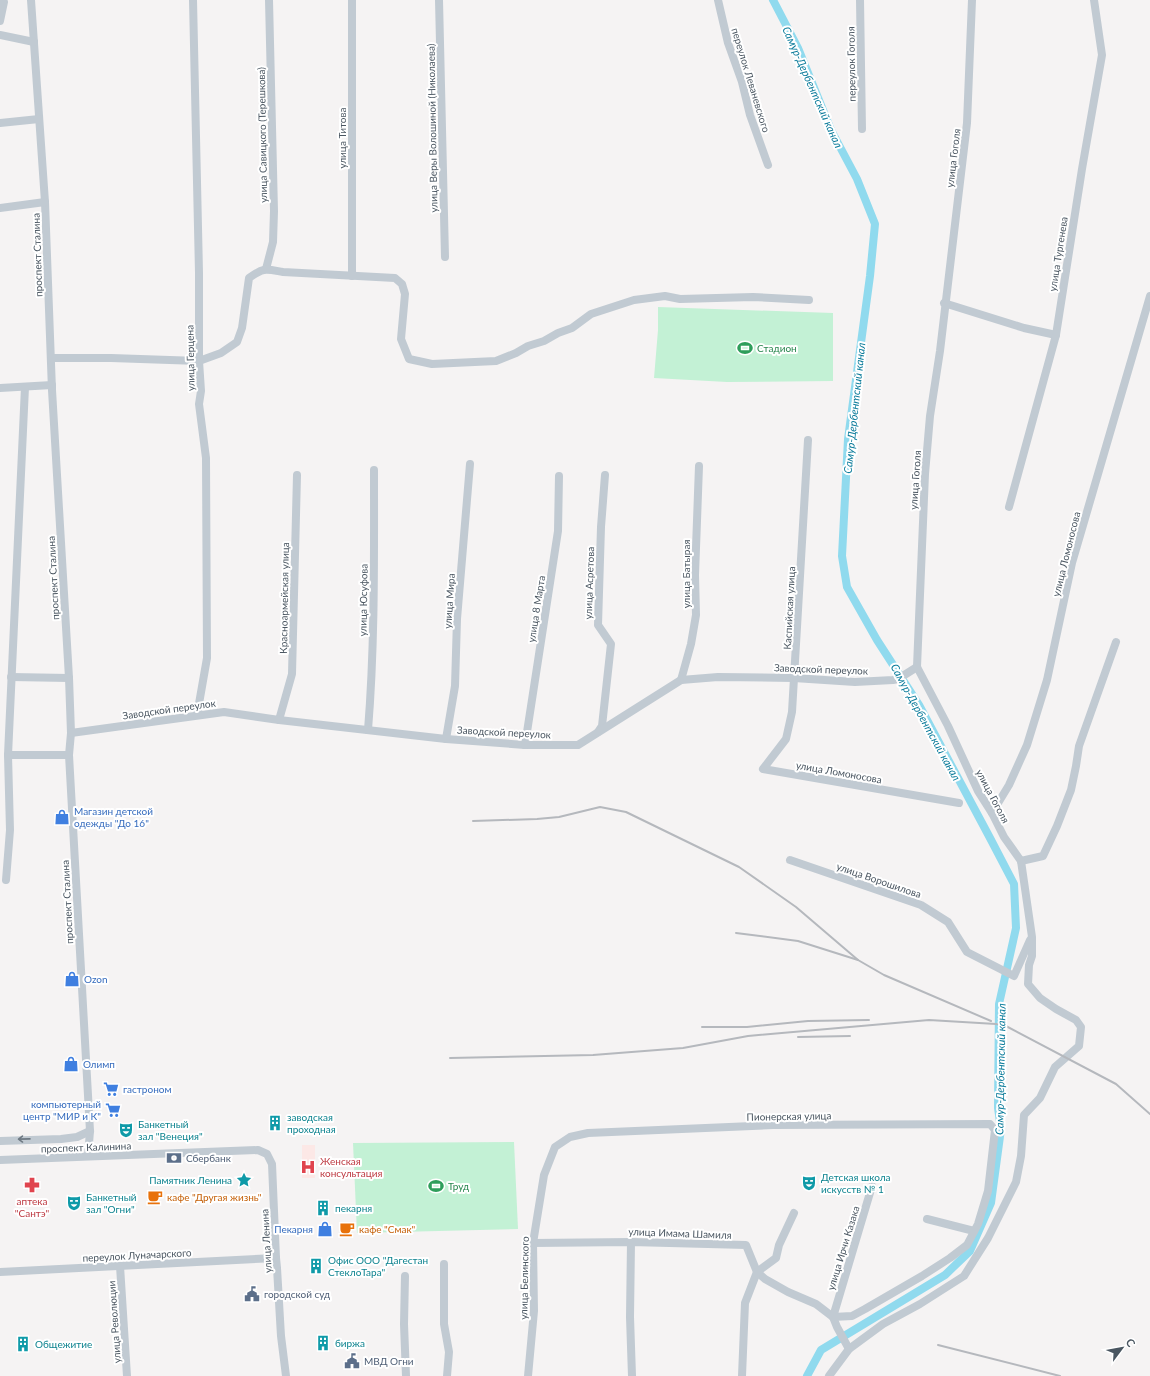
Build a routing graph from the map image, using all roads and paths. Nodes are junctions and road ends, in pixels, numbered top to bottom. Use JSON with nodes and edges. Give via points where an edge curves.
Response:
{"nodes":[{"id":1,"x":3,"y":0,"type":"edge"},
{"id":2,"x":31,"y":0,"type":"edge"},
{"id":3,"x":193,"y":0,"type":"edge"},
{"id":4,"x":269,"y":0,"type":"edge"},
{"id":5,"x":352,"y":0,"type":"edge"},
{"id":6,"x":439,"y":0,"type":"edge"},
{"id":7,"x":718,"y":0,"type":"edge"},
{"id":8,"x":860,"y":0,"type":"edge"},
{"id":9,"x":972,"y":0,"type":"edge"},
{"id":10,"x":1094,"y":0,"type":"edge"},
{"id":11,"x":0,"y":21,"type":"edge"},
{"id":12,"x":0,"y":36,"type":"edge"},
{"id":13,"x":34,"y":42,"type":"junction"},
{"id":14,"x":39,"y":119,"type":"junction"},
{"id":15,"x":0,"y":123,"type":"edge"},
{"id":16,"x":862,"y":128,"type":"dead end"},
{"id":17,"x":768,"y":165,"type":"dead end"},
{"id":18,"x":45,"y":202,"type":"junction"},
{"id":19,"x":0,"y":208,"type":"edge"},
{"id":20,"x":445,"y":256,"type":"dead end"},
{"id":21,"x":266,"y":269,"type":"junction"},
{"id":22,"x":352,"y":276,"type":"junction"},
{"id":23,"x":1150,"y":296,"type":"edge"},
{"id":24,"x":809,"y":300,"type":"dead end"},
{"id":25,"x":944,"y":303,"type":"junction"},
{"id":26,"x":1056,"y":335,"type":"junction"},
{"id":27,"x":51,"y":358,"type":"junction"},
{"id":28,"x":199,"y":361,"type":"junction"},
{"id":29,"x":25,"y":387,"type":"junction"},
{"id":30,"x":0,"y":388,"type":"edge"},
{"id":31,"x":52,"y":390,"type":"junction"},
{"id":32,"x":808,"y":440,"type":"dead end"},
{"id":33,"x":470,"y":464,"type":"dead end"},
{"id":34,"x":699,"y":466,"type":"dead end"},
{"id":35,"x":374,"y":470,"type":"dead end"},
{"id":36,"x":297,"y":475,"type":"dead end"},
{"id":37,"x":606,"y":475,"type":"dead end"},
{"id":38,"x":559,"y":476,"type":"dead end"},
{"id":39,"x":1009,"y":507,"type":"dead end"},
{"id":40,"x":1116,"y":642,"type":"dead end"},
{"id":41,"x":914,"y":670,"type":"junction"},
{"id":42,"x":11,"y":677,"type":"junction"},
{"id":43,"x":69,"y":678,"type":"junction"},
{"id":44,"x":794,"y":678,"type":"junction"},
{"id":45,"x":681,"y":680,"type":"junction"},
{"id":46,"x":197,"y":715,"type":"junction"},
{"id":47,"x":279,"y":720,"type":"junction"},
{"id":48,"x":368,"y":730,"type":"junction"},
{"id":49,"x":71,"y":733,"type":"junction"},
{"id":50,"x":597,"y":733,"type":"junction"},
{"id":51,"x":446,"y":739,"type":"junction"},
{"id":52,"x":525,"y":745,"type":"junction"},
{"id":53,"x":8,"y":755,"type":"junction"},
{"id":54,"x":69,"y":755,"type":"junction"},
{"id":55,"x":763,"y":769,"type":"joint"},
{"id":56,"x":960,"y":803,"type":"dead end"},
{"id":57,"x":992,"y":813,"type":"junction"},
{"id":58,"x":790,"y":860,"type":"dead end"},
{"id":59,"x":1021,"y":861,"type":"junction"},
{"id":60,"x":6,"y":880,"type":"dead end"},
{"id":61,"x":1032,"y":937,"type":"junction"},
{"id":62,"x":90,"y":1131,"type":"junction"},
{"id":63,"x":588,"y":1133,"type":"joint"},
{"id":64,"x":0,"y":1141,"type":"edge"},
{"id":65,"x":267,"y":1154,"type":"joint"},
{"id":66,"x":88,"y":1156,"type":"junction"},
{"id":67,"x":0,"y":1160,"type":"edge"},
{"id":68,"x":872,"y":1186,"type":"dead end"},
{"id":69,"x":794,"y":1213,"type":"dead end"},
{"id":70,"x":927,"y":1219,"type":"dead end"},
{"id":71,"x":974,"y":1231,"type":"junction"},
{"id":72,"x":533,"y":1242,"type":"junction"},
{"id":73,"x":632,"y":1242,"type":"junction"},
{"id":74,"x":276,"y":1258,"type":"junction"},
{"id":75,"x":444,"y":1264,"type":"dead end"},
{"id":76,"x":120,"y":1266,"type":"junction"},
{"id":77,"x":0,"y":1272,"type":"edge"},
{"id":78,"x":757,"y":1272,"type":"junction"},
{"id":79,"x":405,"y":1276,"type":"dead end"},
{"id":80,"x":833,"y":1317,"type":"junction"},
{"id":81,"x":848,"y":1349,"type":"junction"},
{"id":82,"x":128,"y":1376,"type":"edge"},
{"id":83,"x":286,"y":1376,"type":"edge"},
{"id":84,"x":406,"y":1376,"type":"edge"},
{"id":85,"x":447,"y":1376,"type":"edge"},
{"id":86,"x":528,"y":1376,"type":"edge"},
{"id":87,"x":632,"y":1376,"type":"edge"},
{"id":88,"x":742,"y":1376,"type":"edge"},
{"id":89,"x":829,"y":1376,"type":"edge"}],
"edges":[{"from":1,"to":11,"type":"street"},
{"from":2,"to":13,"type":"street","name":"проспект Сталина"},
{"from":3,"to":28,"type":"street","name":"улица Герцена"},
{"from":4,"to":21,"type":"street","name":"улица Савицкого (Терешкова)","via":[[274,212],[273,242]]},
{"from":5,"to":22,"type":"street","name":"улица Титова"},
{"from":6,"to":20,"type":"street","name":"улица Веры Волошиной (Николаева)"},
{"from":7,"to":17,"type":"street","name":"переулок Леваневского","via":[[728,43]]},
{"from":8,"to":16,"type":"street","name":"переулок Гоголя"},
{"from":9,"to":25,"type":"street","name":"улица Гоголя","via":[[967,123]]},
{"from":10,"to":26,"type":"street","name":"улица Тургенева","via":[[1102,55]]},
{"from":12,"to":13,"type":"street"},
{"from":13,"to":14,"type":"street","name":"проспект Сталина"},
{"from":14,"to":15,"type":"street"},
{"from":14,"to":18,"type":"street","name":"проспект Сталина"},
{"from":18,"to":19,"type":"street"},
{"from":18,"to":27,"type":"street","name":"проспект Сталина"},
{"from":21,"to":22,"type":"street"},
{"from":21,"to":28,"type":"street","via":[[259,270],[249,278],[242,328],[237,342],[221,353]]},
{"from":22,"to":24,"type":"street","via":[[395,278],[402,284],[405,294],[401,339],[409,359],[432,364],[496,361],[528,346],[544,342],[572,328],[591,314],[634,300],[665,296],[680,299],[753,297]]},
{"from":23,"to":57,"type":"street","name":"улица Ломоносова","via":[[1072,563],[1047,680],[1027,745],[1009,785]]},
{"from":25,"to":26,"type":"street","via":[[1024,328]]},
{"from":25,"to":41,"type":"street","name":"улица Гоголя","via":[[925,474]]},
{"from":26,"to":39,"type":"street","name":"улица Тургенева"},
{"from":27,"to":28,"type":"street"},
{"from":27,"to":31,"type":"street","name":"проспект Сталина"},
{"from":28,"to":46,"type":"street","name":"улица Герцена","via":[[199,404],[206,458],[208,658]]},
{"from":29,"to":30,"type":"street"},
{"from":29,"to":31,"type":"street","via":[[52,385]]},
{"from":29,"to":42,"type":"street"},
{"from":31,"to":43,"type":"street","name":"проспект Сталина"},
{"from":32,"to":44,"type":"street","name":"Каспийская улица"},
{"from":33,"to":51,"type":"street","name":"улица Мира","via":[[457,619],[455,686]]},
{"from":34,"to":45,"type":"street","name":"улица Батырая","via":[[696,615]]},
{"from":35,"to":48,"type":"street","name":"улица Юсуфова","via":[[374,601]]},
{"from":36,"to":47,"type":"street","name":"Красноармейская улица","via":[[292,674]]},
{"from":37,"to":50,"type":"street","name":"улица Асретова","via":[[601,527],[598,625],[612,644],[602,726]]},
{"from":38,"to":52,"type":"street","name":"улица 8 Марта","via":[[558,531]]},
{"from":40,"to":59,"type":"street","via":[[1079,746],[1071,790],[1057,826],[1043,856]]},
{"from":41,"to":44,"type":"street","name":"Заводской переулок","via":[[898,679],[855,682]]},
{"from":41,"to":57,"type":"street","name":"улица Гоголя","via":[[948,726],[978,791]]},
{"from":42,"to":43,"type":"street"},
{"from":42,"to":53,"type":"street"},
{"from":43,"to":49,"type":"street","name":"проспект Сталина"},
{"from":44,"to":45,"type":"street","name":"Заводской переулок","via":[[718,677]]},
{"from":44,"to":55,"type":"street","name":"Каспийская улица","via":[[792,712],[786,739]]},
{"from":45,"to":50,"type":"street","name":"Заводской переулок"},
{"from":46,"to":47,"type":"street","name":"Заводской переулок","via":[[224,712]]},
{"from":46,"to":49,"type":"street","name":"Заводской переулок"},
{"from":47,"to":48,"type":"street","name":"Заводской переулок"},
{"from":48,"to":51,"type":"street","name":"Заводской переулок"},
{"from":49,"to":54,"type":"street","name":"проспект Сталина"},
{"from":50,"to":52,"type":"street","name":"Заводской переулок","via":[[578,745]]},
{"from":51,"to":52,"type":"street","name":"Заводской переулок"},
{"from":53,"to":54,"type":"street"},
{"from":53,"to":60,"type":"street","via":[[10,830]]},
{"from":54,"to":62,"type":"street","name":"проспект Сталина"},
{"from":55,"to":56,"type":"street","name":"улица Ломоносова"},
{"from":57,"to":59,"type":"street","name":"улица Гоголя","via":[[1004,837]]},
{"from":58,"to":61,"type":"street","name":"улица Ворошилова","via":[[921,905],[948,922],[967,952],[1014,976]]},
{"from":59,"to":61,"type":"street","name":"улица Гоголя"},
{"from":61,"to":81,"type":"street","name":"улица Гоголя","via":[[1028,984],[1040,998],[1076,1020],[1081,1027],[1079,1046],[1055,1067],[1040,1098],[1024,1115],[1016,1182],[988,1238],[964,1276],[883,1324]]},
{"from":62,"to":64,"type":"street","name":"проспект Калинина","one_way":true,"via":[[77,1137],[61,1139]]},
{"from":62,"to":66,"type":"street","name":"проспект Сталина"},
{"from":63,"to":71,"type":"street","name":"Пионерская улица","via":[[773,1125],[990,1124],[995,1130],[988,1190]]},
{"from":63,"to":72,"type":"street","name":"улица Белинского","via":[[570,1137],[555,1147],[544,1175]]},
{"from":65,"to":66,"type":"street","name":"проспект Калинина","via":[[258,1150]]},
{"from":65,"to":74,"type":"street","name":"улица Ленина","via":[[272,1164]]},
{"from":66,"to":67,"type":"street","name":"проспект Калинина"},
{"from":68,"to":80,"type":"street","name":"улица Ирчи Казака"},
{"from":69,"to":78,"type":"street","via":[[779,1245],[776,1258]]},
{"from":70,"to":71,"type":"street"},
{"from":71,"to":80,"type":"street","via":[[967,1245],[922,1276],[852,1316]]},
{"from":72,"to":73,"type":"street","name":"улица Имама Шамиля"},
{"from":72,"to":86,"type":"street","name":"улица Белинского","via":[[534,1312]]},
{"from":73,"to":78,"type":"street","name":"улица Имама Шамиля","via":[[746,1245]]},
{"from":73,"to":87,"type":"street"},
{"from":74,"to":76,"type":"street","name":"переулок Луначарского"},
{"from":74,"to":83,"type":"street","name":"улица Ленина"},
{"from":75,"to":85,"type":"street","via":[[444,1324],[449,1352]]},
{"from":76,"to":77,"type":"street","name":"переулок Луначарского"},
{"from":76,"to":82,"type":"street","name":"улица Революции"},
{"from":78,"to":80,"type":"street","via":[[765,1280],[816,1304]]},
{"from":78,"to":88,"type":"street","via":[[745,1303]]},
{"from":79,"to":84,"type":"street"},
{"from":80,"to":81,"type":"street"},
{"from":81,"to":89,"type":"street","name":"улица Гоголя"}]}
